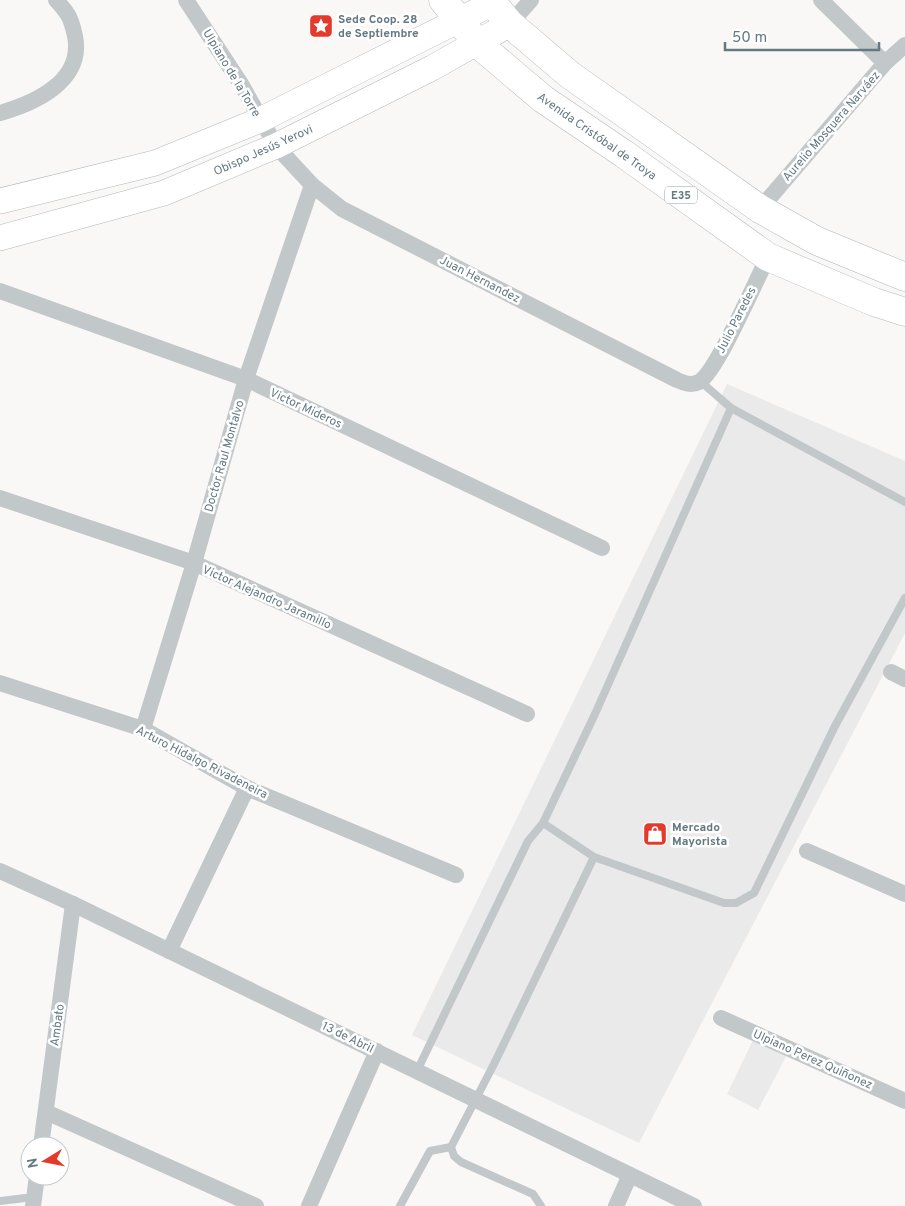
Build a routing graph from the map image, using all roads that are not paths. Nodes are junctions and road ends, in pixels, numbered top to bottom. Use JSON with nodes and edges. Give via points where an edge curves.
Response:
{"nodes":[{"id":1,"x":56,"y":0,"type":"edge"},
{"id":2,"x":186,"y":0,"type":"edge"},
{"id":3,"x":531,"y":0,"type":"edge"},
{"id":4,"x":821,"y":0,"type":"edge"},
{"id":5,"x":501,"y":7,"type":"edge"},
{"id":6,"x":451,"y":10,"type":"edge"},
{"id":7,"x":478,"y":44,"type":"junction"},
{"id":8,"x":905,"y":45,"type":"edge"},
{"id":9,"x":885,"y":62,"type":"junction"},
{"id":10,"x":0,"y":113,"type":"edge"},
{"id":11,"x":260,"y":120,"type":"junction"},
{"id":12,"x":276,"y":146,"type":"junction"},
{"id":13,"x":312,"y":185,"type":"junction"},
{"id":14,"x":0,"y":201,"type":"edge"},
{"id":15,"x":760,"y":209,"type":"junction"},
{"id":16,"x":0,"y":238,"type":"edge"},
{"id":17,"x":768,"y":257,"type":"junction"},
{"id":18,"x":905,"y":277,"type":"edge"},
{"id":19,"x":0,"y":291,"type":"edge"},
{"id":20,"x":905,"y":312,"type":"edge"},
{"id":21,"x":246,"y":379,"type":"junction"},
{"id":22,"x":700,"y":381,"type":"junction"},
{"id":23,"x":732,"y":408,"type":"junction"},
{"id":24,"x":0,"y":498,"type":"edge"},
{"id":25,"x":905,"y":502,"type":"edge"},
{"id":26,"x":602,"y":548,"type":"dead end"},
{"id":27,"x":194,"y":563,"type":"junction"},
{"id":28,"x":905,"y":598,"type":"edge"},
{"id":29,"x":0,"y":683,"type":"edge"},
{"id":30,"x":528,"y":714,"type":"dead end"},
{"id":31,"x":143,"y":730,"type":"junction"},
{"id":32,"x":247,"y":788,"type":"junction"},
{"id":33,"x":543,"y":823,"type":"junction"},
{"id":34,"x":806,"y":851,"type":"dead end"},
{"id":35,"x":594,"y":857,"type":"junction"},
{"id":36,"x":0,"y":871,"type":"edge"},
{"id":37,"x":456,"y":875,"type":"dead end"},
{"id":38,"x":905,"y":894,"type":"edge"},
{"id":39,"x":74,"y":904,"type":"junction"},
{"id":40,"x":169,"y":950,"type":"junction"},
{"id":41,"x":721,"y":1018,"type":"dead end"},
{"id":42,"x":377,"y":1051,"type":"junction"},
{"id":43,"x":417,"y":1071,"type":"junction"},
{"id":44,"x":476,"y":1100,"type":"junction"},
{"id":45,"x":905,"y":1101,"type":"edge"},
{"id":46,"x":46,"y":1112,"type":"junction"},
{"id":47,"x":42,"y":1136,"type":"edge"},
{"id":48,"x":451,"y":1147,"type":"junction"},
{"id":49,"x":630,"y":1175,"type":"junction"},
{"id":50,"x":35,"y":1186,"type":"edge"},
{"id":51,"x":0,"y":1201,"type":"edge"},
{"id":52,"x":33,"y":1202,"type":"edge"},
{"id":53,"x":256,"y":1206,"type":"edge"},
{"id":54,"x":309,"y":1206,"type":"edge"},
{"id":55,"x":400,"y":1206,"type":"edge"},
{"id":56,"x":541,"y":1206,"type":"edge"},
{"id":57,"x":616,"y":1206,"type":"edge"},
{"id":58,"x":694,"y":1206,"type":"edge"}],
"edges":[{"from":1,"to":10,"type":"street","via":[[70,15],[78,50],[70,72],[54,88],[24,106]]},
{"from":2,"to":11,"type":"street","name":"Ulpiano de la Torre","via":[[241,84]]},
{"from":3,"to":5,"type":"street"},
{"from":4,"to":9,"type":"street"},
{"from":5,"to":6,"type":"main road"},
{"from":5,"to":7,"type":"main road","name":"Obispo Jesús Yerovi"},
{"from":5,"to":15,"type":"highway","number":"E35","via":[[570,75]]},
{"from":6,"to":7,"type":"highway","name":"Avenida Cristóbal de Troya","number":"E35"},
{"from":6,"to":11,"type":"main road"},
{"from":7,"to":12,"type":"main road","name":"Obispo Jesús Yerovi"},
{"from":7,"to":17,"type":"highway","name":"Avenida Cristóbal de Troya","number":"E35","via":[[543,99]]},
{"from":8,"to":9,"type":"street","name":"Aurelio Mosquera Narváez"},
{"from":9,"to":15,"type":"street","name":"Aurelio Mosquera Narváez"},
{"from":11,"to":12,"type":"street","name":"Ulpiano de la Torre"},
{"from":11,"to":14,"type":"main road","via":[[155,163]]},
{"from":12,"to":13,"type":"street","name":"Juan Hernandez"},
{"from":12,"to":16,"type":"main road","name":"Obispo Jesús Yerovi","via":[[164,193]]},
{"from":13,"to":21,"type":"street","name":"Doctor Raul Montalvo"},
{"from":13,"to":22,"type":"street","name":"Juan Hernandez","via":[[342,208],[676,380],[692,384]]},
{"from":15,"to":18,"type":"highway","number":"E35","via":[[817,241]]},
{"from":17,"to":20,"type":"highway","name":"Avenida Cristóbal de Troya","number":"E35"},
{"from":17,"to":22,"type":"street","name":"Julio Paredes","via":[[714,364]]},
{"from":19,"to":21,"type":"street","name":"Victor Mideros"},
{"from":21,"to":26,"type":"street","name":"Victor Mideros"},
{"from":21,"to":27,"type":"street","name":"Doctor Raul Montalvo"},
{"from":22,"to":23,"type":"lane"},
{"from":23,"to":25,"type":"lane"},
{"from":23,"to":33,"type":"lane"},
{"from":24,"to":27,"type":"street","name":"Victor Alejandro Jaramillo"},
{"from":27,"to":30,"type":"street","name":"Victor Alejandro Jaramillo"},
{"from":27,"to":31,"type":"street","name":"Doctor Raul Montalvo"},
{"from":28,"to":35,"type":"lane","via":[[835,726],[754,893],[736,903],[724,904]]},
{"from":29,"to":31,"type":"street","name":"Arturo Hidalgo Rivadeneira"},
{"from":31,"to":32,"type":"street","name":"Arturo Hidalgo Rivadeneira"},
{"from":32,"to":37,"type":"street","name":"Arturo Hidalgo Rivadeneira"},
{"from":32,"to":40,"type":"street"},
{"from":33,"to":35,"type":"lane"},
{"from":33,"to":43,"type":"lane","via":[[528,841]]},
{"from":34,"to":38,"type":"street"},
{"from":35,"to":44,"type":"lane"},
{"from":36,"to":39,"type":"street","name":"13 de Abril"},
{"from":39,"to":40,"type":"street","name":"13 de Abril"},
{"from":39,"to":46,"type":"street","name":"Ambato"},
{"from":40,"to":42,"type":"street","name":"13 de Abril"},
{"from":41,"to":45,"type":"street","name":"Ulpiano Perez Quiñonez"},
{"from":42,"to":43,"type":"street","name":"13 de Abril"},
{"from":42,"to":54,"type":"street"},
{"from":43,"to":44,"type":"street","name":"13 de Abril"},
{"from":44,"to":48,"type":"lane"},
{"from":44,"to":49,"type":"street","name":"13 de Abril"},
{"from":46,"to":47,"type":"street","name":"Ambato"},
{"from":46,"to":53,"type":"street"},
{"from":48,"to":55,"type":"lane","via":[[430,1151]]},
{"from":48,"to":56,"type":"lane","via":[[461,1162],[533,1194]]},
{"from":49,"to":57,"type":"street"},
{"from":49,"to":58,"type":"street","name":"13 de Abril"},
{"from":50,"to":52,"type":"street"},
{"from":51,"to":52,"type":"lane"}]}
